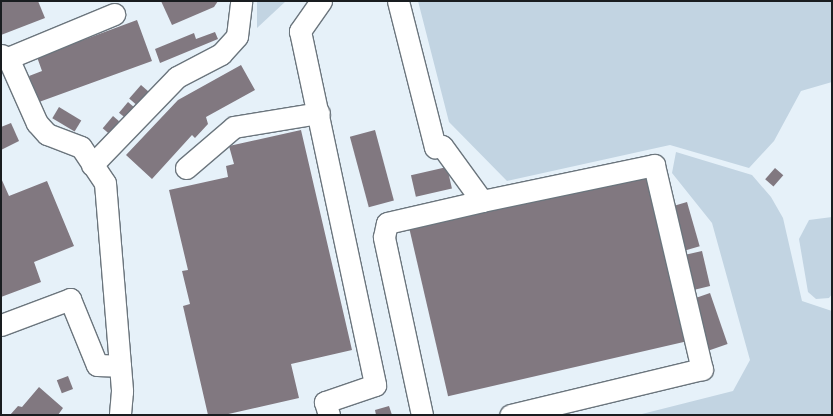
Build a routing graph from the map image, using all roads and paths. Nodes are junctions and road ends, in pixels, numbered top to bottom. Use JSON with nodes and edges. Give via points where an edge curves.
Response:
{"nodes":[{"id":1,"x":241,"y":1,"type":"edge"},
{"id":2,"x":321,"y":1,"type":"edge"},
{"id":3,"x":398,"y":1,"type":"edge"},
{"id":4,"x":114,"y":14,"type":"dead end"},
{"id":5,"x":4,"y":56,"type":"edge"},
{"id":6,"x":319,"y":113,"type":"junction"},
{"id":7,"x":92,"y":165,"type":"junction"},
{"id":8,"x":186,"y":168,"type":"dead end"},
{"id":9,"x":482,"y":201,"type":"junction"},
{"id":10,"x":1,"y":325,"type":"edge"},
{"id":11,"x":120,"y":366,"type":"junction"},
{"id":12,"x":120,"y":415,"type":"edge"},
{"id":13,"x":329,"y":415,"type":"edge"},
{"id":14,"x":422,"y":415,"type":"edge"},
{"id":15,"x":510,"y":415,"type":"edge"}],
"edges":[{"from":1,"to":7,"type":"lane","via":[[237,36],[221,54],[177,77]]},
{"from":2,"to":6,"type":"lane","via":[[300,31]]},
{"from":3,"to":9,"type":"lane","via":[[435,147],[442,146]]},
{"from":4,"to":5,"type":"lane"},
{"from":5,"to":7,"type":"lane","via":[[37,123],[47,134],[80,147]]},
{"from":6,"to":8,"type":"lane","via":[[234,127]]},
{"from":6,"to":13,"type":"lane","via":[[375,385],[325,402]]},
{"from":7,"to":11,"type":"lane","via":[[105,183]]},
{"from":9,"to":14,"type":"lane","via":[[387,223],[384,237]]},
{"from":9,"to":15,"type":"lane","via":[[654,165],[702,369]]},
{"from":10,"to":11,"type":"lane","via":[[70,299],[97,365]]},
{"from":11,"to":12,"type":"lane"}]}
